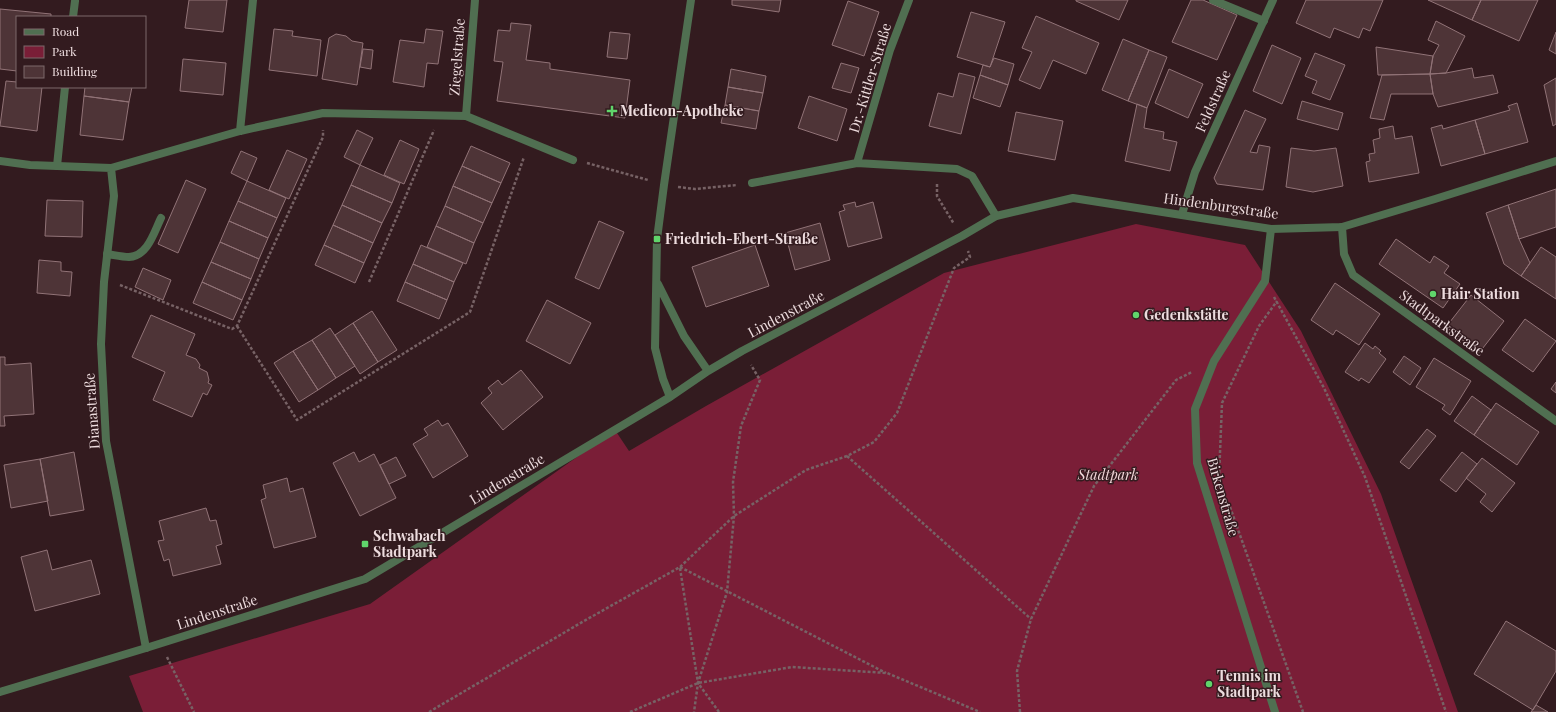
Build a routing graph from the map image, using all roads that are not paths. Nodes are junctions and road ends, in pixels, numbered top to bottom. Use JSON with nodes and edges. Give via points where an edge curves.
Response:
{"nodes":[{"id":1,"x":253,"y":0,"type":"edge"},
{"id":2,"x":475,"y":0,"type":"edge"},
{"id":3,"x":691,"y":0,"type":"edge"},
{"id":4,"x":909,"y":0,"type":"edge"},
{"id":5,"x":1213,"y":0,"type":"edge"},
{"id":6,"x":1273,"y":0,"type":"edge"},
{"id":7,"x":75,"y":1,"type":"dead end"},
{"id":8,"x":73,"y":16,"type":"edge"},
{"id":9,"x":1264,"y":21,"type":"junction"},
{"id":10,"x":65,"y":88,"type":"edge"},
{"id":11,"x":466,"y":116,"type":"junction"},
{"id":12,"x":240,"y":131,"type":"junction"},
{"id":13,"x":574,"y":160,"type":"dead end"},
{"id":14,"x":1556,"y":160,"type":"edge"},
{"id":15,"x":0,"y":161,"type":"edge"},
{"id":16,"x":857,"y":164,"type":"junction"},
{"id":17,"x":57,"y":166,"type":"junction"},
{"id":18,"x":111,"y":168,"type":"junction"},
{"id":19,"x":752,"y":183,"type":"dead end"},
{"id":20,"x":1182,"y":214,"type":"junction"},
{"id":21,"x":996,"y":216,"type":"junction"},
{"id":22,"x":161,"y":218,"type":"dead end"},
{"id":23,"x":1342,"y":227,"type":"junction"},
{"id":24,"x":1271,"y":229,"type":"junction"},
{"id":25,"x":107,"y":254,"type":"junction"},
{"id":26,"x":657,"y":282,"type":"junction"},
{"id":27,"x":708,"y":371,"type":"junction"},
{"id":28,"x":670,"y":397,"type":"junction"},
{"id":29,"x":1556,"y":421,"type":"edge"},
{"id":30,"x":146,"y":648,"type":"junction"},
{"id":31,"x":0,"y":692,"type":"edge"},
{"id":32,"x":1275,"y":712,"type":"edge"}],
"edges":[{"from":1,"to":12,"type":"street"},
{"from":2,"to":11,"type":"street","name":"Ziegelstraße"},
{"from":3,"to":26,"type":"street","via":[[657,239]]},
{"from":4,"to":16,"type":"street","name":"Dr.-Kittler-Straße","via":[[890,50]]},
{"from":5,"to":9,"type":"street"},
{"from":6,"to":9,"type":"street","name":"Feldstraße"},
{"from":7,"to":8,"type":"street"},
{"from":9,"to":20,"type":"street","name":"Feldstraße","via":[[1195,172]]},
{"from":10,"to":17,"type":"street"},
{"from":11,"to":12,"type":"street","via":[[323,113]]},
{"from":11,"to":13,"type":"street"},
{"from":12,"to":18,"type":"street"},
{"from":14,"to":23,"type":"street","name":"Hindenburgstraße"},
{"from":15,"to":17,"type":"street","via":[[30,166]]},
{"from":16,"to":19,"type":"street"},
{"from":16,"to":21,"type":"street","via":[[957,169],[972,176]]},
{"from":17,"to":18,"type":"street"},
{"from":18,"to":25,"type":"street","name":"Dianastraße","via":[[114,196]]},
{"from":20,"to":21,"type":"street","name":"Hindenburgstraße","via":[[1073,198]]},
{"from":20,"to":24,"type":"street","name":"Hindenburgstraße"},
{"from":21,"to":27,"type":"street","name":"Lindenstraße"},
{"from":22,"to":25,"type":"street","via":[[145,249],[139,254],[129,257]]},
{"from":23,"to":24,"type":"street","name":"Hindenburgstraße"},
{"from":23,"to":29,"type":"street","name":"Stadtparkstraße","via":[[1344,254],[1353,275]]},
{"from":24,"to":32,"type":"street","name":"Birkenstraße","via":[[1265,281],[1214,361],[1195,409],[1198,463]]},
{"from":25,"to":30,"type":"street","name":"Dianastraße","via":[[101,344],[106,441]]},
{"from":26,"to":27,"type":"street","via":[[684,336]]},
{"from":26,"to":28,"type":"street","via":[[655,348]]},
{"from":27,"to":28,"type":"street","name":"Lindenstraße"},
{"from":28,"to":30,"type":"street","name":"Lindenstraße","via":[[365,579]]},
{"from":30,"to":31,"type":"street","name":"Lindenstraße"}]}
